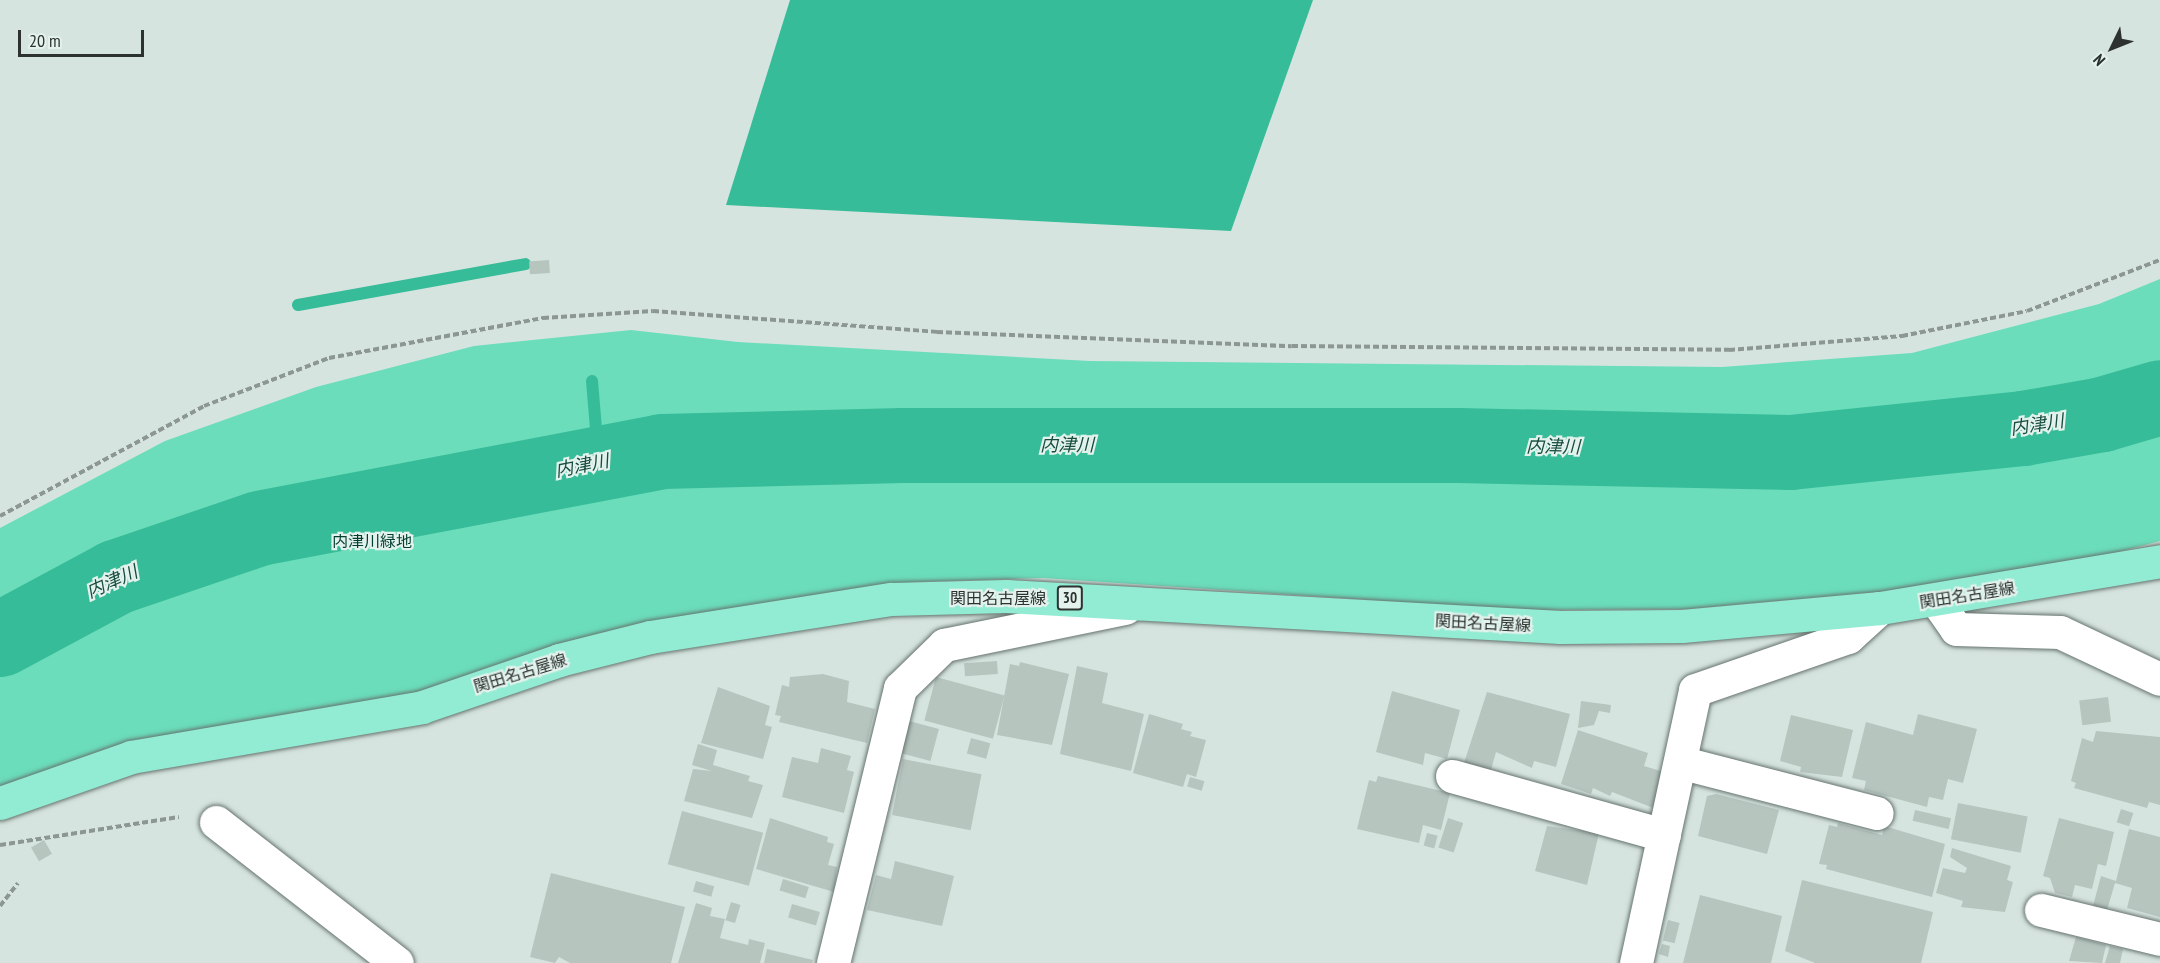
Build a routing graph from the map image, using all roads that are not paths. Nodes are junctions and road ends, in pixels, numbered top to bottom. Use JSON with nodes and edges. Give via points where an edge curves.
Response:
{"nodes":[{"id":1,"x":2160,"y":561,"type":"edge"},
{"id":2,"x":1936,"y":600,"type":"junction"},
{"id":3,"x":1160,"y":601,"type":"junction"},
{"id":4,"x":1880,"y":608,"type":"junction"},
{"id":5,"x":2160,"y":679,"type":"edge"},
{"id":6,"x":1683,"y":763,"type":"junction"},
{"id":7,"x":1452,"y":776,"type":"dead end"},
{"id":8,"x":0,"y":803,"type":"edge"},
{"id":9,"x":1876,"y":813,"type":"dead end"},
{"id":10,"x":216,"y":822,"type":"road end"},
{"id":11,"x":1664,"y":835,"type":"junction"},
{"id":12,"x":2041,"y":910,"type":"dead end"},
{"id":13,"x":2160,"y":939,"type":"edge"},
{"id":14,"x":397,"y":963,"type":"edge"},
{"id":15,"x":833,"y":963,"type":"edge"},
{"id":16,"x":1636,"y":963,"type":"edge"}],
"edges":[{"from":1,"to":2,"type":"main road","name":"関田名古屋線","number":"30"},
{"from":2,"to":4,"type":"main road","name":"関田名古屋線","number":"30"},
{"from":2,"to":5,"type":"street","via":[[1956,629],[2060,632]]},
{"from":3,"to":4,"type":"main road","name":"関田名古屋線","number":"30","via":[[1560,627],[1682,626]]},
{"from":3,"to":8,"type":"main road","name":"関田名古屋線","number":"30","via":[[1006,596],[891,599],[714,624],[559,660],[422,707],[131,757]]},
{"from":3,"to":15,"type":"street","via":[[944,645],[900,688]]},
{"from":4,"to":6,"type":"street","via":[[1848,638],[1695,690]]},
{"from":6,"to":9,"type":"street"},
{"from":6,"to":11,"type":"street"},
{"from":7,"to":11,"type":"street"},
{"from":10,"to":14,"type":"street"},
{"from":11,"to":16,"type":"street"},
{"from":12,"to":13,"type":"street"}]}
